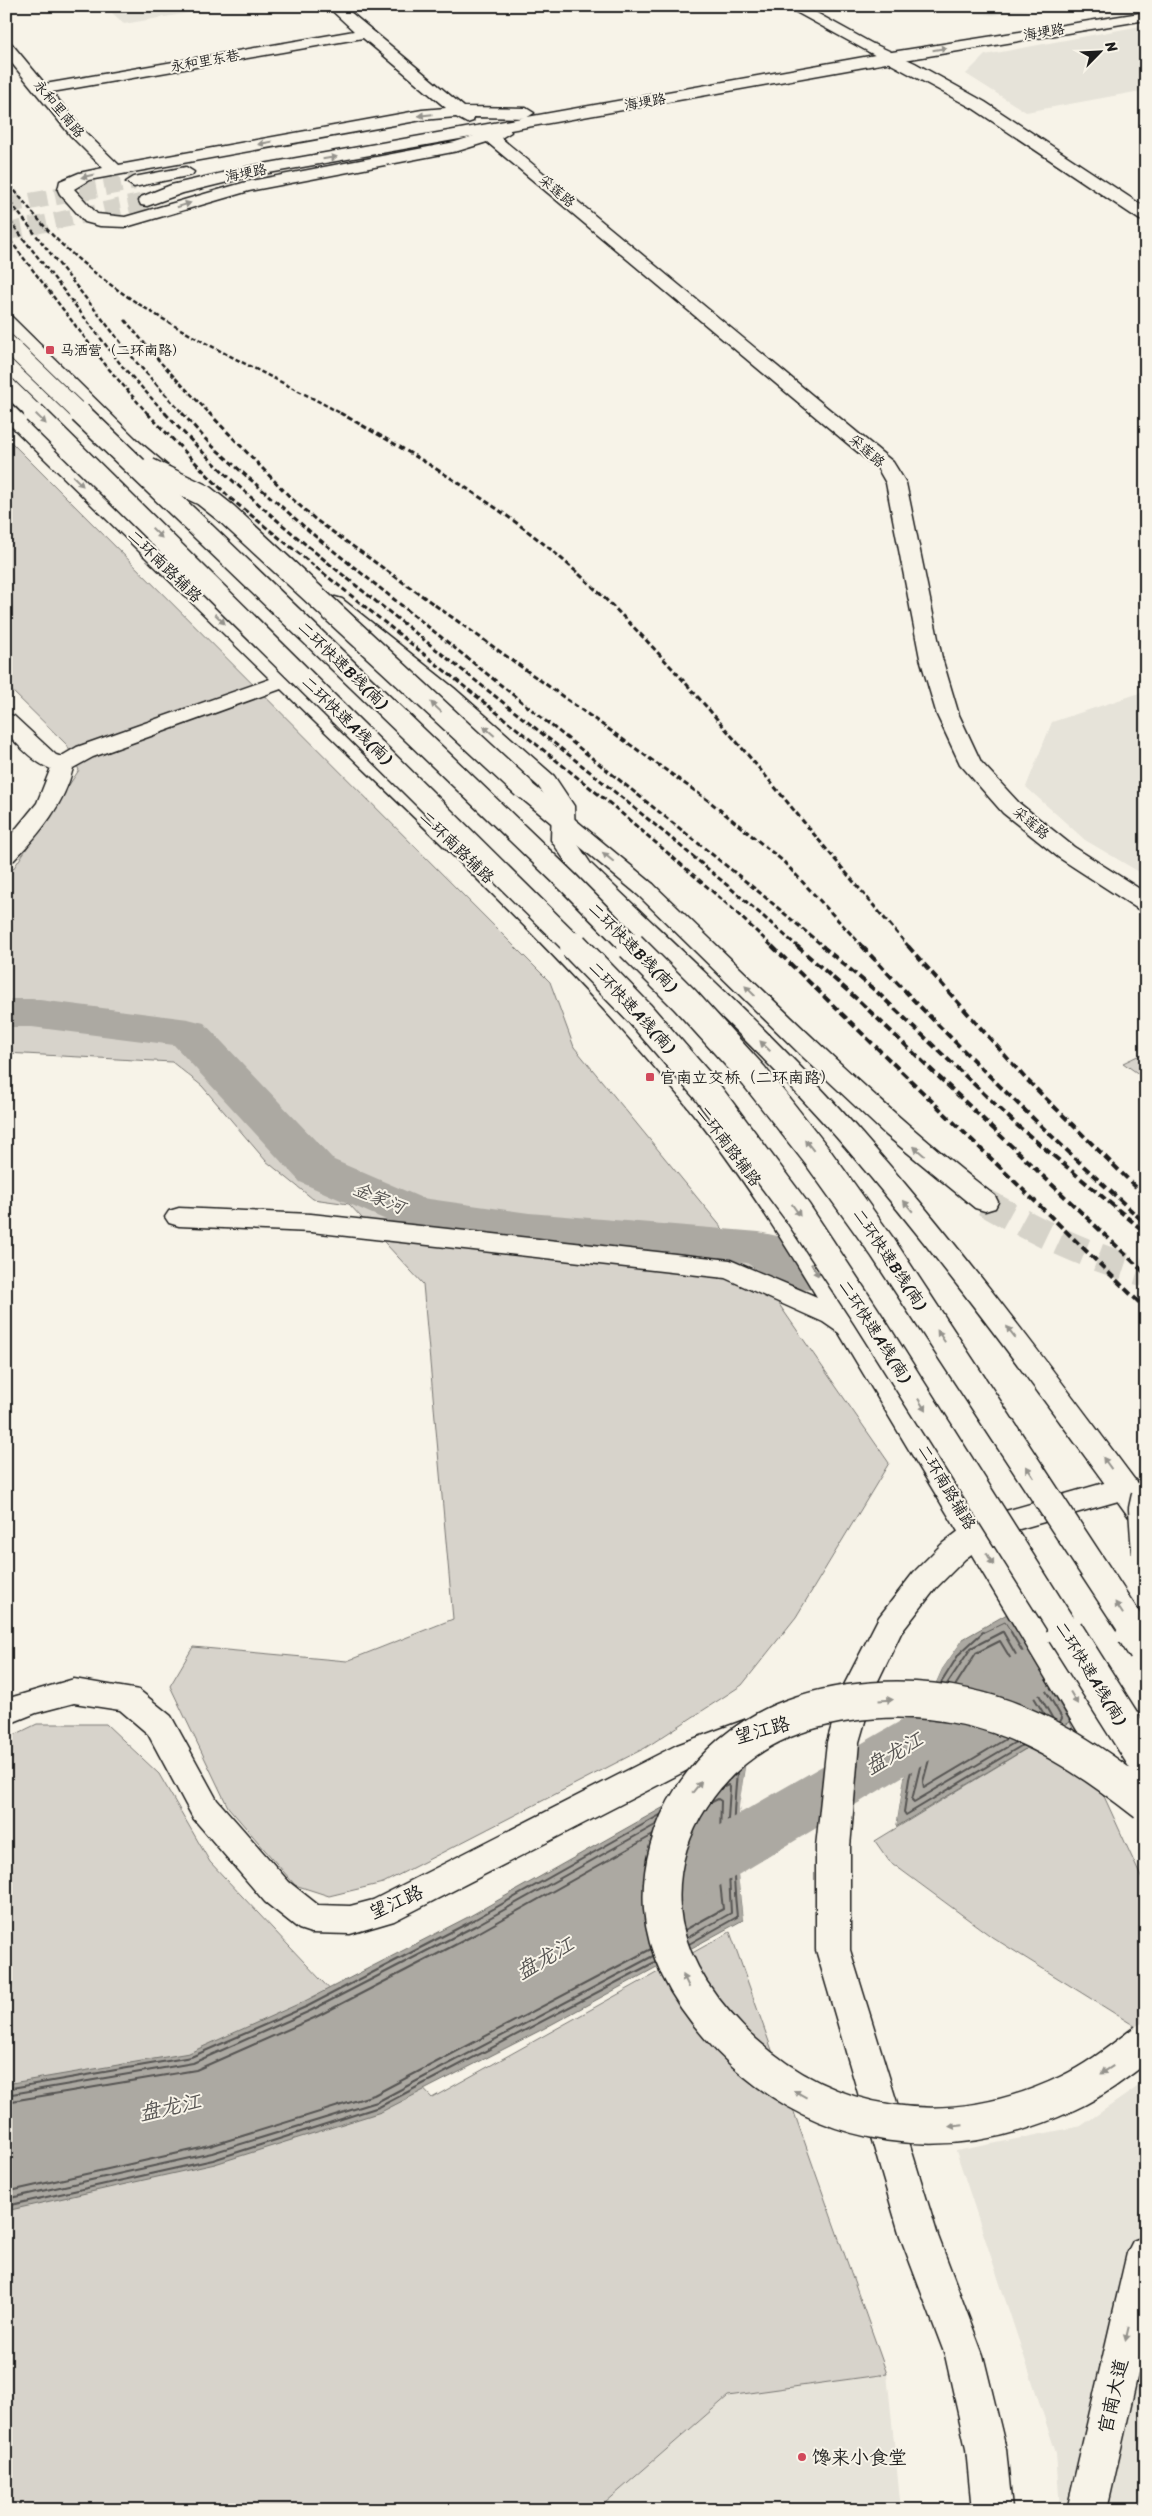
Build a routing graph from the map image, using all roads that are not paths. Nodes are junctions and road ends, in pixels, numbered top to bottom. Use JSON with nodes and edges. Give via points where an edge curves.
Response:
{"nodes":[{"id":1,"x":334,"y":6,"type":"edge"},
{"id":2,"x":792,"y":6,"type":"edge"},
{"id":3,"x":1131,"y":6,"type":"edge"},
{"id":4,"x":1146,"y":16,"type":"edge"},
{"id":5,"x":367,"y":33,"type":"junction"},
{"id":6,"x":6,"y":46,"type":"edge"},
{"id":7,"x":874,"y":49,"type":"junction"},
{"id":8,"x":892,"y":57,"type":"junction"},
{"id":9,"x":42,"y":89,"type":"junction"},
{"id":10,"x":530,"y":118,"type":"junction"},
{"id":11,"x":475,"y":125,"type":"junction"},
{"id":12,"x":115,"y":170,"type":"junction"},
{"id":13,"x":134,"y":182,"type":"tunnel mouth"},
{"id":14,"x":147,"y":201,"type":"tunnel mouth"},
{"id":15,"x":1146,"y":216,"type":"edge"},
{"id":16,"x":6,"y":321,"type":"edge"},
{"id":17,"x":6,"y":342,"type":"edge"},
{"id":18,"x":6,"y":385,"type":"edge"},
{"id":19,"x":6,"y":410,"type":"edge"},
{"id":20,"x":107,"y":438,"type":"junction"},
{"id":21,"x":284,"y":681,"type":"junction"},
{"id":22,"x":6,"y":721,"type":"edge"},
{"id":23,"x":63,"y":765,"type":"junction"},
{"id":24,"x":563,"y":821,"type":"junction"},
{"id":25,"x":6,"y":855,"type":"edge"},
{"id":26,"x":1146,"y":904,"type":"edge"},
{"id":27,"x":985,"y":1202,"type":"tunnel mouth"},
{"id":28,"x":179,"y":1217,"type":"dead end"},
{"id":29,"x":854,"y":1334,"type":"junction"},
{"id":30,"x":1136,"y":1491,"type":"edge"},
{"id":31,"x":1146,"y":1517,"type":"edge"},
{"id":32,"x":975,"y":1535,"type":"junction"},
{"id":33,"x":1146,"y":1553,"type":"edge"},
{"id":34,"x":1146,"y":1649,"type":"edge"},
{"id":35,"x":855,"y":1702,"type":"junction"},
{"id":36,"x":6,"y":1713,"type":"edge"},
{"id":37,"x":1146,"y":1760,"type":"edge"},
{"id":38,"x":1146,"y":1803,"type":"edge"},
{"id":39,"x":1146,"y":1820,"type":"edge"},
{"id":40,"x":1146,"y":2041,"type":"edge"},
{"id":41,"x":1146,"y":2252,"type":"edge"},
{"id":42,"x":992,"y":2510,"type":"edge"},
{"id":43,"x":1087,"y":2510,"type":"edge"}],
"edges":[{"from":1,"to":5,"type":"main road","name":"采莲路"},
{"from":2,"to":7,"type":"main road"},
{"from":3,"to":7,"type":"main road","name":"海埂路"},
{"from":8,"to":4,"type":"main road","name":"海埂路","one_way":true},
{"from":5,"to":9,"type":"main road","name":"永和里东巷"},
{"from":5,"to":11,"type":"main road","name":"采莲路"},
{"from":6,"to":9,"type":"main road","name":"永和里南路"},
{"from":7,"to":8,"type":"main road"},
{"from":7,"to":10,"type":"main road","name":"海埂路"},
{"from":8,"to":10,"type":"main road","name":"海埂路"},
{"from":8,"to":15,"type":"main road","via":[[935,78],[1006,121]]},
{"from":9,"to":12,"type":"main road","name":"永和里南路","via":[[77,132]]},
{"from":10,"to":11,"type":"main road"},
{"from":10,"to":11,"type":"main road"},
{"from":11,"to":12,"type":"main road","one_way":true,"via":[[393,120]]},
{"from":12,"to":11,"type":"main road","one_way":true,"via":[[84,176],[66,184],[66,190],[91,218],[112,223],[135,220],[246,187],[458,146]]},
{"from":11,"to":13,"type":"main road","name":"海埂路","via":[[285,153]]},
{"from":14,"to":11,"type":"main road","name":"海埂路","one_way":true,"via":[[211,180]]},
{"from":11,"to":26,"type":"main road","name":"采莲路","via":[[886,466],[896,483],[931,658],[948,715],[971,764],[1012,808],[1066,852]]},
{"from":24,"to":16,"type":"main road","one_way":true,"via":[[563,806],[557,796],[526,762],[325,595],[146,459]]},
{"from":17,"to":20,"type":"main road","name":"二环快速B线(南)","bridge":true},
{"from":18,"to":37,"type":"main road","name":"二环快速A线(南)","one_way":true,"bridge":true,"via":[[563,934],[640,1014],[706,1090],[767,1169],[830,1261]]},
{"from":19,"to":21,"type":"main road","name":"二环南路辅路","one_way":true},
{"from":24,"to":20,"type":"main road","one_way":true,"bridge":true,"via":[[523,788],[227,514],[203,495],[133,460]]},
{"from":34,"to":20,"type":"main road","name":"二环快速B线(南)","one_way":true,"bridge":true,"via":[[883,1248],[754,1076],[673,987],[575,889]]},
{"from":21,"to":23,"type":"main road","via":[[86,752]]},
{"from":21,"to":29,"type":"main road","name":"二环南路辅路","one_way":true,"via":[[516,905],[643,1039],[756,1180]]},
{"from":22,"to":23,"type":"main road","via":[[48,760]]},
{"from":23,"to":25,"type":"main road","via":[[59,783],[35,825]]},
{"from":27,"to":24,"type":"main road","one_way":true,"via":[[936,1166],[827,1068],[645,889]]},
{"from":30,"to":24,"type":"main road","one_way":true,"via":[[854,1141],[771,1052],[582,869],[563,840]]},
{"from":28,"to":29,"type":"main road","via":[[311,1223],[730,1269],[834,1315]]},
{"from":29,"to":32,"type":"main road","name":"二环南路辅路"},
{"from":30,"to":31,"type":"main road"},
{"from":30,"to":32,"type":"main road","via":[[1006,1522]]},
{"from":30,"to":33,"type":"main road","bridge":true},
{"from":32,"to":35,"type":"main road","via":[[935,1569],[903,1607],[874,1654]]},
{"from":32,"to":39,"type":"main road","name":"二环南路辅路","one_way":true},
{"from":35,"to":36,"type":"main road","name":"望江路","via":[[801,1720],[754,1729],[689,1754],[382,1911],[350,1920],[311,1919],[277,1892],[205,1809],[160,1725],[128,1699],[74,1690],[28,1702]]},
{"from":35,"to":42,"type":"main road","via":[[843,1742],[833,1847],[833,1950],[919,2236],[964,2355],[986,2449]]},
{"from":40,"to":38,"type":"main road","one_way":true,"bridge":true,"via":[[1110,2069],[1069,2092],[1026,2111],[982,2123],[936,2128],[890,2125],[845,2114],[800,2095],[758,2067],[720,2030],[689,1988],[669,1946],[661,1905],[663,1866],[673,1829],[690,1796],[714,1767],[744,1742],[778,1723],[817,1710],[892,1699],[958,1704],[987,1711],[1015,1720],[1065,1745],[1109,1773]]},
{"from":41,"to":43,"type":"main road","name":"官南大道","one_way":true}]}
